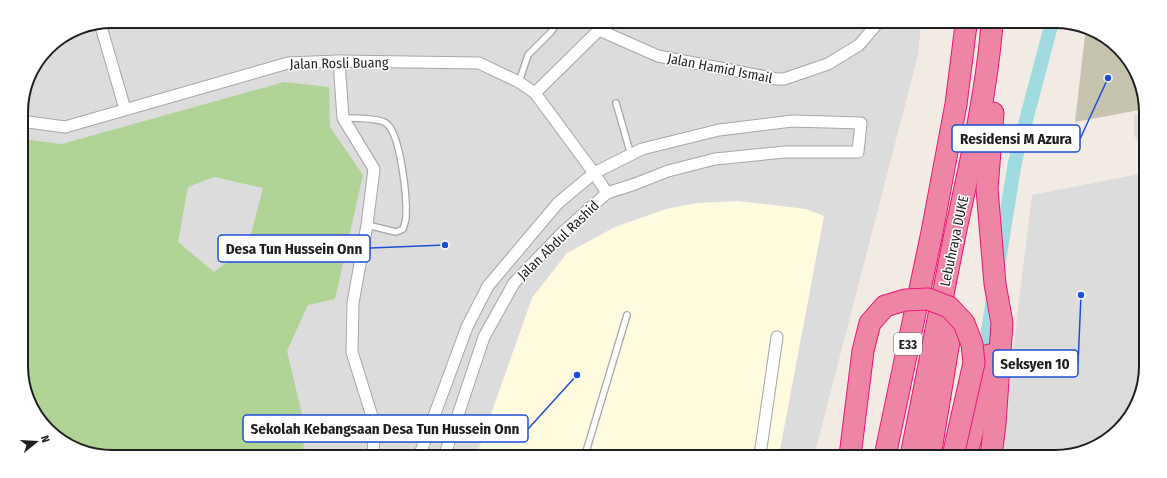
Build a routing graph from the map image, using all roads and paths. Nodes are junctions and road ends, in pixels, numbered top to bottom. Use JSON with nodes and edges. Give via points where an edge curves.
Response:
{"nodes":[{"id":1,"x":553,"y":28,"type":"edge"},
{"id":2,"x":600,"y":28,"type":"edge"},
{"id":3,"x":603,"y":28,"type":"edge"},
{"id":4,"x":873,"y":28,"type":"edge"},
{"id":5,"x":966,"y":28,"type":"edge"},
{"id":6,"x":992,"y":28,"type":"edge"},
{"id":7,"x":1000,"y":28,"type":"edge"},
{"id":8,"x":102,"y":29,"type":"edge"},
{"id":9,"x":339,"y":61,"type":"junction"},
{"id":10,"x":519,"y":82,"type":"junction"},
{"id":11,"x":535,"y":92,"type":"junction"},
{"id":12,"x":616,"y":103,"type":"dead end"},
{"id":13,"x":124,"y":109,"type":"junction"},
{"id":14,"x":343,"y":118,"type":"junction"},
{"id":15,"x":28,"y":122,"type":"edge"},
{"id":16,"x":631,"y":155,"type":"junction"},
{"id":17,"x":594,"y":173,"type":"junction"},
{"id":18,"x":607,"y":193,"type":"junction"},
{"id":19,"x":367,"y":225,"type":"junction"},
{"id":20,"x":955,"y":235,"type":"junction"},
{"id":21,"x":995,"y":284,"type":"junction"},
{"id":22,"x":627,"y":315,"type":"dead end"},
{"id":23,"x":777,"y":337,"type":"dead end"},
{"id":24,"x":858,"y":394,"type":"junction"},
{"id":25,"x":373,"y":450,"type":"edge"},
{"id":26,"x":421,"y":450,"type":"edge"},
{"id":27,"x":446,"y":450,"type":"edge"},
{"id":28,"x":586,"y":450,"type":"edge"},
{"id":29,"x":761,"y":450,"type":"edge"},
{"id":30,"x":844,"y":450,"type":"edge"},
{"id":31,"x":851,"y":450,"type":"edge"},
{"id":32,"x":886,"y":450,"type":"edge"},
{"id":33,"x":912,"y":450,"type":"edge"},
{"id":34,"x":931,"y":450,"type":"edge"},
{"id":35,"x":954,"y":450,"type":"edge"},
{"id":36,"x":968,"y":450,"type":"edge"},
{"id":37,"x":992,"y":450,"type":"edge"}],
"edges":[{"from":1,"to":10,"type":"lane","via":[[528,55]]},
{"from":2,"to":11,"type":"street"},
{"from":3,"to":4,"type":"street","name":"Jalan Hamid Ismail","via":[[658,56],[778,79],[828,64],[859,45]]},
{"from":5,"to":32,"type":"highway","name":"Lebuhraya DUKE","number":"E33","via":[[956,104],[932,232]]},
{"from":6,"to":20,"type":"highway","name":"Lebuhraya DUKE","number":"E33","via":[[979,120]]},
{"from":7,"to":21,"type":"highway","via":[[987,189]]},
{"from":8,"to":13,"type":"street"},
{"from":9,"to":10,"type":"street","name":"Jalan Rosli Buang","via":[[479,63]]},
{"from":9,"to":13,"type":"street","name":"Jalan Rosli Buang","via":[[288,63]]},
{"from":9,"to":14,"type":"street"},
{"from":10,"to":11,"type":"street","name":"Jalan Rosli Buang"},
{"from":11,"to":17,"type":"street","name":"Jalan Rosli Buang"},
{"from":12,"to":16,"type":"lane"},
{"from":13,"to":15,"type":"street","name":"Jalan Rosli Buang","via":[[65,127]]},
{"from":14,"to":19,"type":"street","via":[[374,169]]},
{"from":14,"to":19,"type":"lane","via":[[372,119],[386,123],[394,134],[404,178],[406,218],[403,229],[396,232]]},
{"from":16,"to":17,"type":"street","name":"Jalan Abdul Rashid"},
{"from":16,"to":18,"type":"street","name":"Jalan Abdul Rashid","via":[[642,149],[719,130],[792,121],[861,123],[858,152],[785,152],[716,159],[668,171]]},
{"from":17,"to":18,"type":"street","name":"Jalan Rosli Buang"},
{"from":17,"to":26,"type":"street","name":"Jalan Abdul Rashid","via":[[558,203],[488,286],[467,327]]},
{"from":18,"to":27,"type":"street","name":"Jalan Abdul Rashid","via":[[562,233],[514,283],[484,337]]},
{"from":19,"to":25,"type":"street","via":[[353,303],[352,352],[375,426]]},
{"from":20,"to":33,"type":"highway","name":"Lebuhraya DUKE","number":"E33"},
{"from":20,"to":34,"type":"highway","via":[[951,329]]},
{"from":21,"to":36,"type":"highway","via":[[989,359]]},
{"from":21,"to":37,"type":"highway","via":[[1002,323]]},
{"from":22,"to":28,"type":"lane"},
{"from":23,"to":29,"type":"street"},
{"from":24,"to":30,"type":"highway","bridge":true},
{"from":24,"to":31,"type":"highway","bridge":true},
{"from":24,"to":35,"type":"highway","bridge":true,"via":[[863,351],[870,323],[885,306],[905,300],[928,299],[949,307],[964,323],[972,344],[974,364]]}]}
